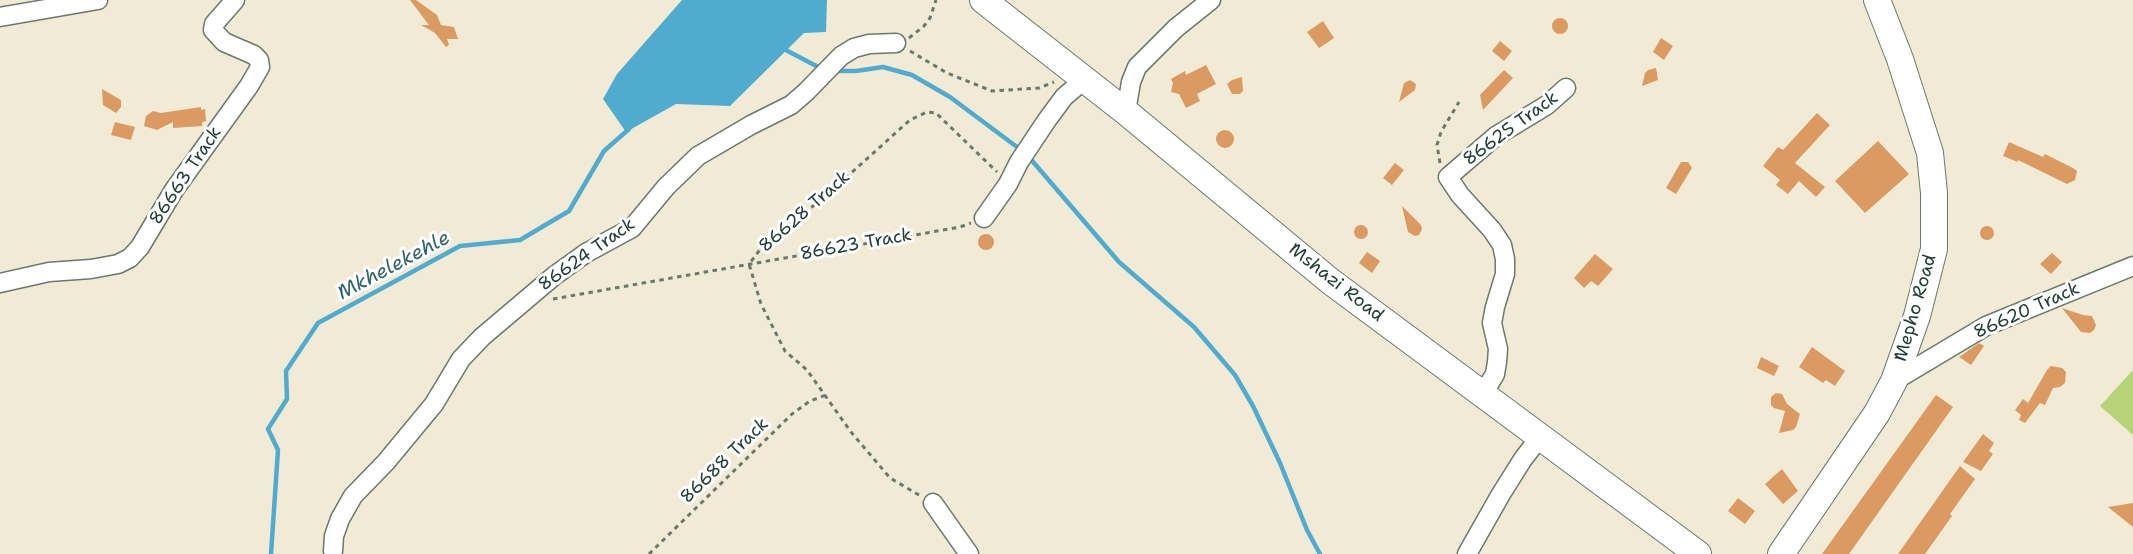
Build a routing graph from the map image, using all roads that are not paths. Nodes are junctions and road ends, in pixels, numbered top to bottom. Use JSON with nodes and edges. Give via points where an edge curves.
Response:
{"nodes":[{"id":1,"x":98,"y":0,"type":"edge"},
{"id":2,"x":235,"y":0,"type":"edge"},
{"id":3,"x":983,"y":0,"type":"edge"},
{"id":4,"x":1211,"y":0,"type":"edge"},
{"id":5,"x":1877,"y":0,"type":"edge"},
{"id":6,"x":0,"y":17,"type":"edge"},
{"id":7,"x":896,"y":43,"type":"road end"},
{"id":8,"x":1080,"y":76,"type":"junction"},
{"id":9,"x":1566,"y":88,"type":"dead end"},
{"id":10,"x":1126,"y":112,"type":"junction"},
{"id":11,"x":984,"y":218,"type":"road end"},
{"id":12,"x":2133,"y":267,"type":"edge"},
{"id":13,"x":0,"y":283,"type":"edge"},
{"id":14,"x":1894,"y":381,"type":"junction"},
{"id":15,"x":1484,"y":394,"type":"junction"},
{"id":16,"x":1540,"y":437,"type":"junction"},
{"id":17,"x":933,"y":503,"type":"road end"},
{"id":18,"x":333,"y":551,"type":"dead end"},
{"id":19,"x":969,"y":554,"type":"edge"},
{"id":20,"x":1467,"y":554,"type":"edge"},
{"id":21,"x":1698,"y":554,"type":"edge"},
{"id":22,"x":1781,"y":554,"type":"edge"}],
"edges":[{"from":1,"to":6,"type":"street"},
{"from":2,"to":13,"type":"street","name":"86663 Track","via":[[213,30],[224,42],[254,55],[260,67],[174,190],[140,247],[118,264],[49,272]]},
{"from":3,"to":8,"type":"street","name":"Mshazi Road"},
{"from":4,"to":10,"type":"street","via":[[1137,67]]},
{"from":5,"to":14,"type":"street","name":"Mepho Road","via":[[1930,153],[1934,193],[1934,249],[1917,316]]},
{"from":7,"to":18,"type":"street","name":"86624 Track","via":[[854,48],[791,105],[698,156],[632,228],[554,276],[482,337],[461,359],[434,404],[353,496],[340,519]]},
{"from":8,"to":10,"type":"street","name":"Mshazi Road"},
{"from":8,"to":11,"type":"street"},
{"from":9,"to":15,"type":"street","name":"86625 Track","via":[[1547,105],[1496,136],[1448,177],[1492,230],[1505,259],[1492,323],[1497,362]]},
{"from":10,"to":15,"type":"street","name":"Mshazi Road","via":[[1330,281]]},
{"from":12,"to":14,"type":"street","name":"86620 Track","via":[[1986,326]]},
{"from":14,"to":22,"type":"street","name":"Mepho Road","via":[[1877,413]]},
{"from":15,"to":16,"type":"street","name":"Mshazi Road"},
{"from":16,"to":20,"type":"street"},
{"from":16,"to":21,"type":"street","name":"Mshazi Road"},
{"from":17,"to":19,"type":"street"}]}
